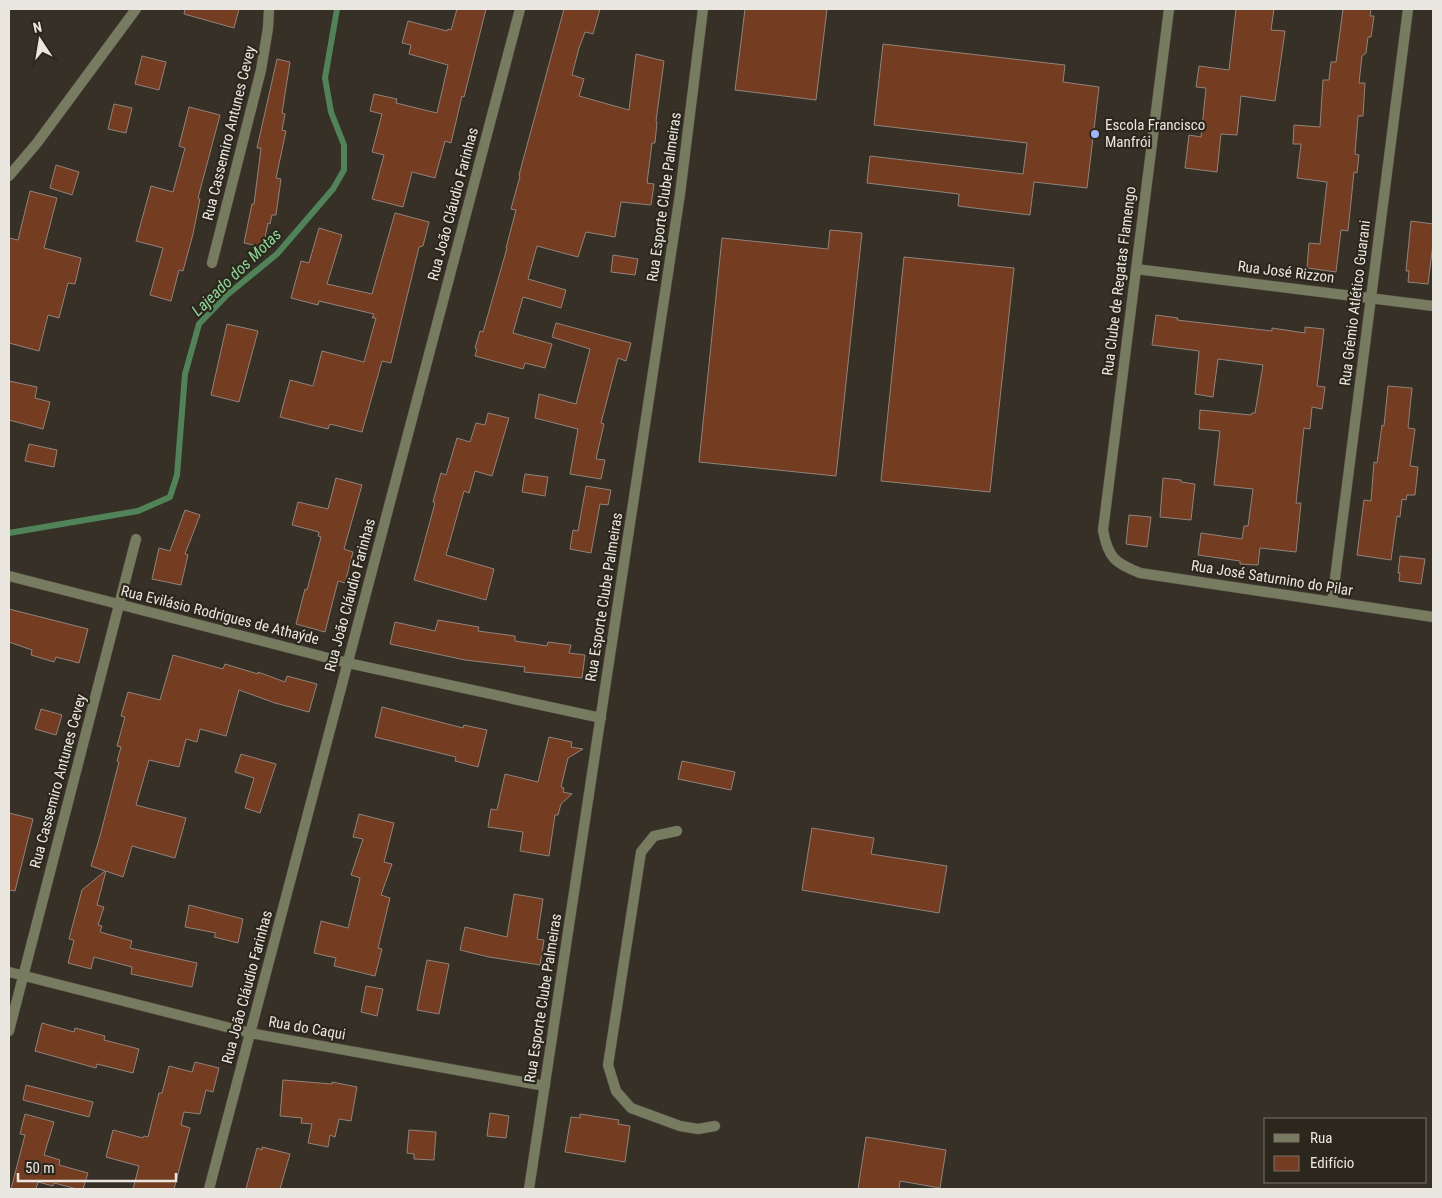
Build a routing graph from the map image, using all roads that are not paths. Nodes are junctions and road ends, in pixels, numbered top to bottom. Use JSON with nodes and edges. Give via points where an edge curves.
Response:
{"nodes":[{"id":1,"x":136,"y":9,"type":"edge"},
{"id":2,"x":268,"y":9,"type":"edge"},
{"id":3,"x":520,"y":9,"type":"edge"},
{"id":4,"x":703,"y":9,"type":"edge"},
{"id":5,"x":1169,"y":9,"type":"edge"},
{"id":6,"x":1408,"y":9,"type":"edge"},
{"id":7,"x":9,"y":176,"type":"edge"},
{"id":8,"x":212,"y":263,"type":"dead end"},
{"id":9,"x":1136,"y":269,"type":"junction"},
{"id":10,"x":1371,"y":298,"type":"junction"},
{"id":11,"x":1433,"y":306,"type":"edge"},
{"id":12,"x":136,"y":539,"type":"dead end"},
{"id":13,"x":1111,"y":556,"type":"joint"},
{"id":14,"x":9,"y":576,"type":"edge"},
{"id":15,"x":1332,"y":602,"type":"junction"},
{"id":16,"x":119,"y":604,"type":"junction"},
{"id":17,"x":1433,"y":617,"type":"edge"},
{"id":18,"x":348,"y":663,"type":"junction"},
{"id":19,"x":601,"y":718,"type":"junction"},
{"id":20,"x":677,"y":831,"type":"dead end"},
{"id":21,"x":9,"y":972,"type":"edge"},
{"id":22,"x":23,"y":976,"type":"junction"},
{"id":23,"x":9,"y":1031,"type":"edge"},
{"id":24,"x":250,"y":1033,"type":"junction"},
{"id":25,"x":545,"y":1086,"type":"junction"},
{"id":26,"x":715,"y":1126,"type":"dead end"},
{"id":27,"x":209,"y":1189,"type":"edge"},
{"id":28,"x":529,"y":1189,"type":"edge"}],
"edges":[{"from":1,"to":7,"type":"street"},
{"from":2,"to":8,"type":"street","name":"Rua Cassemiro Antunes Cevey","via":[[262,70]]},
{"from":3,"to":18,"type":"street","name":"Rua João Cláudio Farinhas"},
{"from":4,"to":19,"type":"street","name":"Rua Esporte Clube Palmeiras","via":[[680,194]]},
{"from":5,"to":9,"type":"street","name":"Rua Clube de Regatas Flamengo"},
{"from":6,"to":10,"type":"street","name":"Rua Grêmio Atlético Guarani"},
{"from":9,"to":10,"type":"street","name":"Rua José Rizzon"},
{"from":9,"to":13,"type":"street","name":"Rua Clube de Regatas Flamengo","via":[[1103,530]]},
{"from":10,"to":11,"type":"street","name":"Rua José Rizzon"},
{"from":10,"to":15,"type":"street","name":"Rua Grêmio Atlético Guarani"},
{"from":12,"to":16,"type":"street","name":"Rua Cassemiro Antunes Cevey"},
{"from":13,"to":15,"type":"street","name":"Rua José Saturnino do Pilar","via":[[1123,566],[1140,573]]},
{"from":14,"to":16,"type":"street","name":"Rua Evilásio Rodrigues de Athaýde"},
{"from":15,"to":17,"type":"street","name":"Rua José Saturnino do Pilar"},
{"from":16,"to":18,"type":"street","name":"Rua Evilásio Rodrigues de Athaýde"},
{"from":16,"to":22,"type":"street","name":"Rua Cassemiro Antunes Cevey"},
{"from":18,"to":19,"type":"street","name":"Rua Evilásio Rodrigues de Athaýde"},
{"from":18,"to":24,"type":"street","name":"Rua João Cláudio Farinhas"},
{"from":19,"to":25,"type":"street","name":"Rua Esporte Clube Palmeiras"},
{"from":20,"to":26,"type":"street","via":[[654,836],[641,852],[608,1065],[616,1092],[631,1108],[680,1126],[698,1129]]},
{"from":21,"to":22,"type":"street","name":"Rua do Caqui"},
{"from":22,"to":23,"type":"street","name":"Rua Cassemiro Antunes Cevey"},
{"from":22,"to":24,"type":"street","name":"Rua do Caqui"},
{"from":24,"to":25,"type":"street","name":"Rua do Caqui"},
{"from":24,"to":27,"type":"street","name":"Rua João Cláudio Farinhas"},
{"from":25,"to":28,"type":"street","name":"Rua Esporte Clube Palmeiras"}]}
